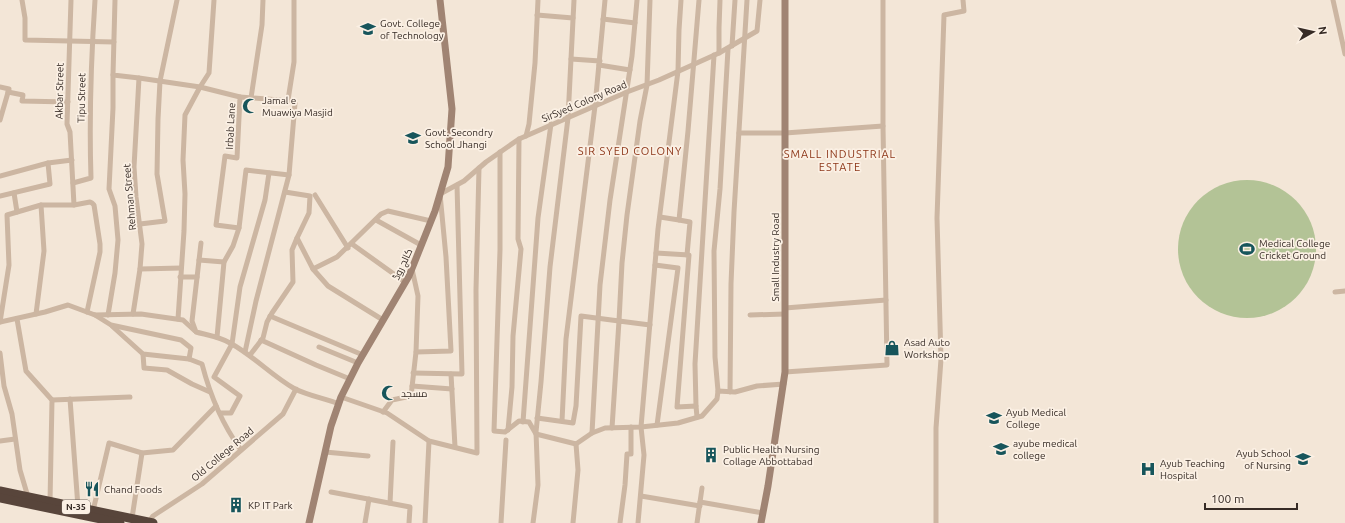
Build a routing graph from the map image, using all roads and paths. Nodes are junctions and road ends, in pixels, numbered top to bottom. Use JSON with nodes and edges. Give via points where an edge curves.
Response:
{"nodes":[{"id":1,"x":22,"y":0,"type":"edge"},
{"id":2,"x":71,"y":0,"type":"edge"},
{"id":3,"x":95,"y":0,"type":"edge"},
{"id":4,"x":115,"y":0,"type":"edge"},
{"id":5,"x":178,"y":0,"type":"edge"},
{"id":6,"x":214,"y":0,"type":"edge"},
{"id":7,"x":263,"y":0,"type":"edge"},
{"id":8,"x":294,"y":0,"type":"edge"},
{"id":9,"x":440,"y":0,"type":"edge"},
{"id":10,"x":538,"y":0,"type":"edge"},
{"id":11,"x":574,"y":0,"type":"edge"},
{"id":12,"x":605,"y":0,"type":"edge"},
{"id":13,"x":637,"y":0,"type":"edge"},
{"id":14,"x":650,"y":0,"type":"edge"},
{"id":15,"x":681,"y":0,"type":"edge"},
{"id":16,"x":699,"y":0,"type":"edge"},
{"id":17,"x":720,"y":0,"type":"edge"},
{"id":18,"x":735,"y":0,"type":"edge"},
{"id":19,"x":747,"y":0,"type":"edge"},
{"id":20,"x":760,"y":0,"type":"edge"},
{"id":21,"x":785,"y":0,"type":"edge"},
{"id":22,"x":883,"y":0,"type":"edge"},
{"id":23,"x":963,"y":0,"type":"edge"},
{"id":24,"x":1333,"y":0,"type":"edge"},
{"id":25,"x":537,"y":15,"type":"junction"},
{"id":26,"x":573,"y":18,"type":"junction"},
{"id":27,"x":603,"y":20,"type":"junction"},
{"id":28,"x":635,"y":23,"type":"junction"},
{"id":29,"x":744,"y":39,"type":"junction"},
{"id":30,"x":69,"y":41,"type":"junction"},
{"id":31,"x":92,"y":41,"type":"junction"},
{"id":32,"x":114,"y":42,"type":"junction"},
{"id":33,"x":730,"y":47,"type":"junction"},
{"id":34,"x":717,"y":54,"type":"junction"},
{"id":35,"x":1345,"y":54,"type":"edge"},
{"id":36,"x":571,"y":59,"type":"junction"},
{"id":37,"x":600,"y":63,"type":"junction"},
{"id":38,"x":693,"y":64,"type":"junction"},
{"id":39,"x":630,"y":70,"type":"junction"},
{"id":40,"x":678,"y":71,"type":"junction"},
{"id":41,"x":113,"y":76,"type":"junction"},
{"id":42,"x":139,"y":78,"type":"junction"},
{"id":43,"x":160,"y":81,"type":"junction"},
{"id":44,"x":647,"y":85,"type":"junction"},
{"id":45,"x":0,"y":87,"type":"edge"},
{"id":46,"x":200,"y":87,"type":"junction"},
{"id":47,"x":8,"y":92,"type":"junction"},
{"id":48,"x":627,"y":92,"type":"junction"},
{"id":49,"x":240,"y":97,"type":"junction"},
{"id":50,"x":251,"y":98,"type":"junction"},
{"id":51,"x":288,"y":100,"type":"junction"},
{"id":52,"x":68,"y":102,"type":"junction"},
{"id":53,"x":595,"y":106,"type":"junction"},
{"id":54,"x":568,"y":118,"type":"junction"},
{"id":55,"x":0,"y":120,"type":"edge"},
{"id":56,"x":551,"y":124,"type":"junction"},
{"id":57,"x":883,"y":126,"type":"junction"},
{"id":58,"x":739,"y":133,"type":"junction"},
{"id":59,"x":785,"y":133,"type":"junction"},
{"id":60,"x":526,"y":136,"type":"junction"},
{"id":61,"x":519,"y":139,"type":"junction"},
{"id":62,"x":500,"y":152,"type":"junction"},
{"id":63,"x":72,"y":160,"type":"junction"},
{"id":64,"x":48,"y":163,"type":"junction"},
{"id":65,"x":479,"y":168,"type":"junction"},
{"id":66,"x":269,"y":173,"type":"junction"},
{"id":67,"x":289,"y":175,"type":"junction"},
{"id":68,"x":0,"y":176,"type":"edge"},
{"id":69,"x":73,"y":183,"type":"junction"},
{"id":70,"x":457,"y":185,"type":"junction"},
{"id":71,"x":285,"y":192,"type":"junction"},
{"id":72,"x":14,"y":193,"type":"junction"},
{"id":73,"x":440,"y":194,"type":"junction"},
{"id":74,"x":315,"y":195,"type":"dead end"},
{"id":75,"x":0,"y":196,"type":"edge"},
{"id":76,"x":41,"y":205,"type":"junction"},
{"id":77,"x":74,"y":205,"type":"junction"},
{"id":78,"x":17,"y":212,"type":"junction"},
{"id":79,"x":660,"y":217,"type":"junction"},
{"id":80,"x":376,"y":220,"type":"junction"},
{"id":81,"x":431,"y":220,"type":"junction"},
{"id":82,"x":679,"y":220,"type":"junction"},
{"id":83,"x":140,"y":224,"type":"junction"},
{"id":84,"x":239,"y":228,"type":"junction"},
{"id":85,"x":297,"y":238,"type":"junction"},
{"id":86,"x":201,"y":243,"type":"dead end"},
{"id":87,"x":421,"y":245,"type":"junction"},
{"id":88,"x":350,"y":246,"type":"junction"},
{"id":89,"x":656,"y":253,"type":"junction"},
{"id":90,"x":686,"y":255,"type":"junction"},
{"id":91,"x":199,"y":260,"type":"junction"},
{"id":92,"x":224,"y":262,"type":"junction"},
{"id":93,"x":655,"y":265,"type":"junction"},
{"id":94,"x":181,"y":268,"type":"junction"},
{"id":95,"x":412,"y":268,"type":"junction"},
{"id":96,"x":140,"y":269,"type":"junction"},
{"id":97,"x":313,"y":269,"type":"junction"},
{"id":98,"x":180,"y":276,"type":"junction"},
{"id":99,"x":197,"y":277,"type":"junction"},
{"id":100,"x":405,"y":282,"type":"junction"},
{"id":101,"x":1345,"y":291,"type":"edge"},
{"id":102,"x":1335,"y":292,"type":"dead end"},
{"id":103,"x":886,"y":300,"type":"junction"},
{"id":104,"x":785,"y":311,"type":"junction"},
{"id":105,"x":1,"y":312,"type":"edge"},
{"id":106,"x":87,"y":312,"type":"junction"},
{"id":107,"x":36,"y":314,"type":"junction"},
{"id":108,"x":133,"y":314,"type":"junction"},
{"id":109,"x":95,"y":315,"type":"junction"},
{"id":110,"x":108,"y":315,"type":"junction"},
{"id":111,"x":750,"y":315,"type":"dead end"},
{"id":112,"x":270,"y":316,"type":"junction"},
{"id":113,"x":598,"y":318,"type":"junction"},
{"id":114,"x":17,"y":319,"type":"junction"},
{"id":115,"x":178,"y":319,"type":"junction"},
{"id":116,"x":383,"y":320,"type":"junction"},
{"id":117,"x":619,"y":321,"type":"junction"},
{"id":118,"x":0,"y":322,"type":"edge"},
{"id":119,"x":111,"y":325,"type":"junction"},
{"id":120,"x":650,"y":325,"type":"junction"},
{"id":121,"x":196,"y":332,"type":"junction"},
{"id":122,"x":216,"y":337,"type":"junction"},
{"id":123,"x":261,"y":340,"type":"junction"},
{"id":124,"x":232,"y":344,"type":"junction"},
{"id":125,"x":319,"y":347,"type":"dead end"},
{"id":126,"x":244,"y":352,"type":"junction"},
{"id":127,"x":416,"y":352,"type":"junction"},
{"id":128,"x":0,"y":354,"type":"edge"},
{"id":129,"x":142,"y":354,"type":"junction"},
{"id":130,"x":250,"y":355,"type":"junction"},
{"id":131,"x":363,"y":355,"type":"junction"},
{"id":132,"x":189,"y":359,"type":"junction"},
{"id":133,"x":358,"y":363,"type":"junction"},
{"id":134,"x":785,"y":372,"type":"junction"},
{"id":135,"x":414,"y":373,"type":"junction"},
{"id":136,"x":451,"y":374,"type":"junction"},
{"id":137,"x":350,"y":379,"type":"junction"},
{"id":138,"x":784,"y":384,"type":"junction"},
{"id":139,"x":412,"y":386,"type":"junction"},
{"id":140,"x":296,"y":389,"type":"junction"},
{"id":141,"x":452,"y":389,"type":"junction"},
{"id":142,"x":718,"y":391,"type":"junction"},
{"id":143,"x":210,"y":392,"type":"junction"},
{"id":144,"x":730,"y":392,"type":"junction"},
{"id":145,"x":130,"y":397,"type":"dead end"},
{"id":146,"x":70,"y":399,"type":"junction"},
{"id":147,"x":52,"y":400,"type":"junction"},
{"id":148,"x":340,"y":400,"type":"junction"},
{"id":149,"x":216,"y":406,"type":"junction"},
{"id":150,"x":696,"y":406,"type":"junction"},
{"id":151,"x":383,"y":412,"type":"junction"},
{"id":152,"x":220,"y":413,"type":"junction"},
{"id":153,"x":697,"y":417,"type":"junction"},
{"id":154,"x":537,"y":418,"type":"junction"},
{"id":155,"x":562,"y":421,"type":"junction"},
{"id":156,"x":523,"y":422,"type":"junction"},
{"id":157,"x":657,"y":425,"type":"junction"},
{"id":158,"x":631,"y":427,"type":"junction"},
{"id":159,"x":642,"y":427,"type":"junction"},
{"id":160,"x":612,"y":428,"type":"junction"},
{"id":161,"x":508,"y":430,"type":"junction"},
{"id":162,"x":592,"y":433,"type":"junction"},
{"id":163,"x":536,"y":434,"type":"junction"},
{"id":164,"x":15,"y":440,"type":"junction"},
{"id":165,"x":430,"y":440,"type":"junction"},
{"id":166,"x":506,"y":440,"type":"dead end"},
{"id":167,"x":0,"y":441,"type":"edge"},
{"id":168,"x":394,"y":442,"type":"dead end"},
{"id":169,"x":576,"y":444,"type":"junction"},
{"id":170,"x":454,"y":448,"type":"junction"},
{"id":171,"x":241,"y":450,"type":"junction"},
{"id":172,"x":325,"y":452,"type":"junction"},
{"id":173,"x":142,"y":453,"type":"junction"},
{"id":174,"x":368,"y":456,"type":"dead end"},
{"id":175,"x":702,"y":488,"type":"dead end"},
{"id":176,"x":0,"y":491,"type":"edge"},
{"id":177,"x":332,"y":492,"type":"dead end"},
{"id":178,"x":641,"y":496,"type":"junction"},
{"id":179,"x":28,"y":497,"type":"junction"},
{"id":180,"x":0,"y":498,"type":"edge"},
{"id":181,"x":370,"y":499,"type":"junction"},
{"id":182,"x":50,"y":502,"type":"junction"},
{"id":183,"x":390,"y":503,"type":"junction"},
{"id":184,"x":700,"y":504,"type":"junction"},
{"id":185,"x":78,"y":507,"type":"junction"},
{"id":186,"x":93,"y":511,"type":"junction"},
{"id":187,"x":763,"y":513,"type":"junction"},
{"id":188,"x":132,"y":518,"type":"junction"},
{"id":189,"x":102,"y":521,"type":"edge"},
{"id":190,"x":151,"y":522,"type":"edge"},
{"id":191,"x":120,"y":523,"type":"edge"},
{"id":192,"x":309,"y":523,"type":"edge"},
{"id":193,"x":366,"y":523,"type":"edge"},
{"id":194,"x":409,"y":523,"type":"edge"},
{"id":195,"x":425,"y":523,"type":"edge"},
{"id":196,"x":501,"y":523,"type":"edge"},
{"id":197,"x":533,"y":523,"type":"edge"},
{"id":198,"x":573,"y":523,"type":"edge"},
{"id":199,"x":620,"y":523,"type":"edge"},
{"id":200,"x":638,"y":523,"type":"edge"},
{"id":201,"x":696,"y":523,"type":"edge"},
{"id":202,"x":761,"y":523,"type":"edge"},
{"id":203,"x":936,"y":523,"type":"edge"}],
"edges":[{"from":1,"to":30,"type":"street","via":[[25,40]]},
{"from":2,"to":30,"type":"street","name":"Akbar Street"},
{"from":3,"to":31,"type":"street","name":"Tipu Street"},
{"from":4,"to":32,"type":"street"},
{"from":5,"to":43,"type":"street"},
{"from":6,"to":46,"type":"street","via":[[209,73]]},
{"from":7,"to":50,"type":"street","via":[[262,25]]},
{"from":8,"to":51,"type":"street","via":[[294,62]]},
{"from":9,"to":73,"type":"main road","name":"کالج روڈ","via":[[452,110],[448,167]]},
{"from":10,"to":25,"type":"street"},
{"from":11,"to":26,"type":"street"},
{"from":12,"to":27,"type":"street"},
{"from":13,"to":28,"type":"street"},
{"from":14,"to":44,"type":"street"},
{"from":15,"to":40,"type":"street"},
{"from":16,"to":38,"type":"street"},
{"from":17,"to":34,"type":"street"},
{"from":18,"to":33,"type":"street"},
{"from":19,"to":29,"type":"street"},
{"from":20,"to":29,"type":"street","name":"SirSyed Colony Road","via":[[757,31]]},
{"from":21,"to":59,"type":"main road","name":"Small Industry Road"},
{"from":22,"to":57,"type":"street"},
{"from":23,"to":203,"type":"street","via":[[964,11],[944,15],[937,218],[941,358],[936,428]]},
{"from":24,"to":35,"type":"street"},
{"from":25,"to":26,"type":"street"},
{"from":25,"to":60,"type":"street","via":[[534,71]]},
{"from":26,"to":36,"type":"street"},
{"from":27,"to":28,"type":"street"},
{"from":27,"to":37,"type":"street"},
{"from":28,"to":39,"type":"street"},
{"from":29,"to":33,"type":"street","name":"SirSyed Colony Road"},
{"from":29,"to":58,"type":"street"},
{"from":30,"to":31,"type":"street"},
{"from":30,"to":52,"type":"street","name":"Akbar Street"},
{"from":31,"to":32,"type":"street"},
{"from":31,"to":69,"type":"street","name":"Tipu Street","via":[[91,178]]},
{"from":32,"to":41,"type":"street"},
{"from":33,"to":34,"type":"street","name":"SirSyed Colony Road"},
{"from":33,"to":142,"type":"street","via":[[714,251],[715,358]]},
{"from":34,"to":38,"type":"street","name":"SirSyed Colony Road"},
{"from":34,"to":150,"type":"street","via":[[696,349]]},
{"from":36,"to":37,"type":"street"},
{"from":36,"to":54,"type":"street"},
{"from":37,"to":39,"type":"street"},
{"from":37,"to":53,"type":"street"},
{"from":38,"to":40,"type":"street","name":"SirSyed Colony Road"},
{"from":38,"to":82,"type":"street"},
{"from":39,"to":48,"type":"street"},
{"from":40,"to":44,"type":"street","name":"SirSyed Colony Road"},
{"from":40,"to":79,"type":"street"},
{"from":41,"to":42,"type":"street","name":"Irbab Lane"},
{"from":41,"to":110,"type":"street","via":[[109,190],[115,206],[118,240]]},
{"from":42,"to":43,"type":"street","name":"Irbab Lane"},
{"from":42,"to":83,"type":"street","name":"Rehman Street","via":[[134,167]]},
{"from":43,"to":46,"type":"street","name":"Irbab Lane"},
{"from":43,"to":83,"type":"street","via":[[157,174],[165,221]]},
{"from":44,"to":48,"type":"street","name":"SirSyed Colony Road"},
{"from":44,"to":117,"type":"street","via":[[627,215]]},
{"from":45,"to":47,"type":"street","via":[[9,89]]},
{"from":46,"to":49,"type":"street","name":"Irbab Lane"},
{"from":46,"to":94,"type":"street","via":[[185,114],[185,194]]},
{"from":47,"to":52,"type":"street","via":[[23,95],[22,101]]},
{"from":47,"to":55,"type":"street"},
{"from":48,"to":53,"type":"street","name":"SirSyed Colony Road"},
{"from":48,"to":113,"type":"street","via":[[610,200]]},
{"from":49,"to":50,"type":"street"},
{"from":49,"to":84,"type":"street","name":"Irbab Lane","via":[[237,158],[225,156],[216,225]]},
{"from":50,"to":51,"type":"street"},
{"from":51,"to":67,"type":"street","via":[[295,103]]},
{"from":52,"to":63,"type":"street","name":"Akbar Street","via":[[67,124]]},
{"from":53,"to":54,"type":"street","name":"SirSyed Colony Road"},
{"from":53,"to":155,"type":"street","via":[[566,339]]},
{"from":54,"to":56,"type":"street","name":"SirSyed Colony Road"},
{"from":54,"to":154,"type":"street","via":[[550,267]]},
{"from":56,"to":60,"type":"street","name":"SirSyed Colony Road"},
{"from":56,"to":156,"type":"street","via":[[538,218]]},
{"from":57,"to":59,"type":"street"},
{"from":57,"to":103,"type":"street"},
{"from":58,"to":59,"type":"street"},
{"from":58,"to":144,"type":"street","via":[[731,284]]},
{"from":59,"to":104,"type":"main road","name":"Small Industry Road"},
{"from":60,"to":61,"type":"street","name":"SirSyed Colony Road"},
{"from":61,"to":62,"type":"street","name":"SirSyed Colony Road"},
{"from":61,"to":161,"type":"street","via":[[518,238],[521,249]]},
{"from":62,"to":65,"type":"street","name":"SirSyed Colony Road"},
{"from":62,"to":161,"type":"street","via":[[500,250],[494,431]]},
{"from":63,"to":64,"type":"street"},
{"from":63,"to":69,"type":"street","name":"Akbar Street"},
{"from":64,"to":68,"type":"street"},
{"from":64,"to":72,"type":"street","via":[[50,184]]},
{"from":65,"to":70,"type":"street","name":"SirSyed Colony Road"},
{"from":65,"to":170,"type":"street","via":[[476,290],[477,453]]},
{"from":66,"to":67,"type":"street"},
{"from":66,"to":84,"type":"street","via":[[246,170]]},
{"from":66,"to":124,"type":"street","via":[[265,200],[240,287]]},
{"from":67,"to":71,"type":"street"},
{"from":69,"to":77,"type":"street","name":"Akbar Street"},
{"from":70,"to":73,"type":"street","name":"SirSyed Colony Road"},
{"from":70,"to":136,"type":"street","via":[[462,374]]},
{"from":71,"to":85,"type":"street","via":[[310,196],[309,213]]},
{"from":71,"to":126,"type":"street"},
{"from":72,"to":75,"type":"street"},
{"from":72,"to":78,"type":"street"},
{"from":73,"to":81,"type":"main road","name":"کالج روڈ"},
{"from":73,"to":127,"type":"street","via":[[451,351]]},
{"from":74,"to":88,"type":"street"},
{"from":76,"to":77,"type":"street"},
{"from":76,"to":78,"type":"street"},
{"from":76,"to":107,"type":"street","via":[[44,251]]},
{"from":77,"to":106,"type":"street","via":[[94,205],[100,244]]},
{"from":78,"to":105,"type":"street","via":[[7,215],[9,265]]},
{"from":79,"to":82,"type":"street"},
{"from":79,"to":89,"type":"street"},
{"from":80,"to":81,"type":"street","via":[[388,211]]},
{"from":80,"to":87,"type":"street"},
{"from":80,"to":88,"type":"street"},
{"from":81,"to":87,"type":"main road","name":"کالج روڈ"},
{"from":82,"to":90,"type":"street","via":[[690,222]]},
{"from":83,"to":96,"type":"street","name":"Rehman Street"},
{"from":84,"to":92,"type":"street"},
{"from":85,"to":97,"type":"street"},
{"from":85,"to":112,"type":"street","via":[[292,250],[293,282]]},
{"from":86,"to":91,"type":"street"},
{"from":87,"to":95,"type":"main road","name":"کالج روڈ"},
{"from":88,"to":97,"type":"street","via":[[337,258]]},
{"from":88,"to":100,"type":"street"},
{"from":89,"to":90,"type":"street"},
{"from":89,"to":93,"type":"street"},
{"from":90,"to":150,"type":"street","via":[[677,407]]},
{"from":91,"to":92,"type":"street"},
{"from":91,"to":99,"type":"street"},
{"from":92,"to":122,"type":"street"},
{"from":93,"to":120,"type":"street"},
{"from":93,"to":157,"type":"street","via":[[678,268]]},
{"from":94,"to":96,"type":"street"},
{"from":94,"to":98,"type":"street"},
{"from":95,"to":100,"type":"main road","name":"کالج روڈ"},
{"from":95,"to":127,"type":"street","via":[[418,296]]},
{"from":96,"to":108,"type":"street","name":"Rehman Street"},
{"from":97,"to":116,"type":"street","via":[[328,286]]},
{"from":98,"to":99,"type":"street"},
{"from":98,"to":115,"type":"street"},
{"from":99,"to":121,"type":"street","via":[[192,321]]},
{"from":100,"to":116,"type":"main road","name":"کالج روڈ"},
{"from":101,"to":102,"type":"street"},
{"from":103,"to":104,"type":"street"},
{"from":103,"to":134,"type":"street","via":[[887,365]]},
{"from":104,"to":111,"type":"street"},
{"from":104,"to":134,"type":"main road","name":"Small Industry Road"},
{"from":105,"to":118,"type":"street"},
{"from":106,"to":107,"type":"street","via":[[68,305]]},
{"from":106,"to":109,"type":"street"},
{"from":107,"to":114,"type":"street"},
{"from":108,"to":110,"type":"street"},
{"from":108,"to":115,"type":"street"},
{"from":109,"to":110,"type":"street"},
{"from":109,"to":119,"type":"street"},
{"from":112,"to":123,"type":"street"},
{"from":112,"to":131,"type":"street"},
{"from":113,"to":117,"type":"street"},
{"from":113,"to":155,"type":"street","via":[[581,316],[573,423]]},
{"from":113,"to":162,"type":"street"},
{"from":114,"to":118,"type":"street"},
{"from":114,"to":147,"type":"street","via":[[26,371]]},
{"from":115,"to":121,"type":"street","via":[[183,320]]},
{"from":116,"to":131,"type":"main road","name":"کالج روڈ"},
{"from":117,"to":120,"type":"street"},
{"from":117,"to":160,"type":"street"},
{"from":119,"to":129,"type":"street"},
{"from":119,"to":132,"type":"street","via":[[181,340],[191,348]]},
{"from":120,"to":159,"type":"street"},
{"from":121,"to":122,"type":"street"},
{"from":122,"to":124,"type":"street"},
{"from":123,"to":130,"type":"street"},
{"from":123,"to":137,"type":"street"},
{"from":124,"to":126,"type":"street"},
{"from":124,"to":152,"type":"street","via":[[214,377],[240,396],[231,414]]},
{"from":125,"to":133,"type":"street"},
{"from":126,"to":130,"type":"street"},
{"from":127,"to":135,"type":"street"},
{"from":128,"to":164,"type":"street"},
{"from":129,"to":132,"type":"street"},
{"from":129,"to":143,"type":"street","via":[[144,368],[167,370]]},
{"from":130,"to":140,"type":"street"},
{"from":131,"to":133,"type":"main road","name":"کالج روڈ"},
{"from":132,"to":143,"type":"street","via":[[202,364]]},
{"from":133,"to":137,"type":"main road","name":"کالج روڈ"},
{"from":134,"to":138,"type":"main road","name":"Small Industry Road"},
{"from":135,"to":136,"type":"street"},
{"from":135,"to":139,"type":"street"},
{"from":136,"to":141,"type":"street"},
{"from":137,"to":148,"type":"main road","name":"کالج روڈ"},
{"from":138,"to":144,"type":"street"},
{"from":138,"to":187,"type":"main road","name":"Small Industry Road"},
{"from":139,"to":141,"type":"street"},
{"from":139,"to":151,"type":"street","via":[[411,396],[392,400]]},
{"from":140,"to":148,"type":"street"},
{"from":140,"to":171,"type":"street","name":"Old College Road","via":[[283,414]]},
{"from":141,"to":170,"type":"street"},
{"from":142,"to":144,"type":"street"},
{"from":142,"to":153,"type":"street","via":[[717,399],[702,416]]},
{"from":143,"to":149,"type":"street"},
{"from":145,"to":146,"type":"street"},
{"from":146,"to":147,"type":"street"},
{"from":146,"to":185,"type":"street"},
{"from":147,"to":182,"type":"street"},
{"from":148,"to":151,"type":"street"},
{"from":148,"to":172,"type":"main road","name":"کالج روڈ"},
{"from":149,"to":152,"type":"street"},
{"from":149,"to":173,"type":"street","via":[[173,450]]},
{"from":150,"to":153,"type":"street"},
{"from":151,"to":165,"type":"street"},
{"from":152,"to":171,"type":"street","via":[[229,433]]},
{"from":153,"to":157,"type":"street","via":[[678,423]]},
{"from":154,"to":155,"type":"street"},
{"from":154,"to":163,"type":"street"},
{"from":156,"to":161,"type":"street","via":[[519,421]]},
{"from":156,"to":163,"type":"street","via":[[529,422]]},
{"from":157,"to":159,"type":"street"},
{"from":158,"to":159,"type":"street"},
{"from":158,"to":160,"type":"street"},
{"from":158,"to":199,"type":"street","via":[[631,454],[626,454]]},
{"from":159,"to":178,"type":"street","via":[[644,455]]},
{"from":160,"to":162,"type":"street"},
{"from":162,"to":169,"type":"street"},
{"from":163,"to":169,"type":"street"},
{"from":163,"to":197,"type":"street","via":[[538,485]]},
{"from":164,"to":167,"type":"street"},
{"from":164,"to":179,"type":"street"},
{"from":165,"to":170,"type":"street"},
{"from":165,"to":195,"type":"street"},
{"from":166,"to":196,"type":"street"},
{"from":168,"to":183,"type":"street"},
{"from":169,"to":198,"type":"street","via":[[578,470]]},
{"from":171,"to":190,"type":"street","name":"Old College Road","via":[[202,484],[153,516]]},
{"from":172,"to":174,"type":"street"},
{"from":172,"to":192,"type":"main road","name":"کالج روڈ"},
{"from":173,"to":186,"type":"street","via":[[109,443]]},
{"from":173,"to":188,"type":"street"},
{"from":175,"to":184,"type":"street"},
{"from":176,"to":179,"type":"highway","number":"N-35"},
{"from":177,"to":181,"type":"street"},
{"from":178,"to":184,"type":"street"},
{"from":178,"to":200,"type":"street"},
{"from":179,"to":182,"type":"highway","number":"N-35"},
{"from":180,"to":189,"type":"highway","number":"N-35"},
{"from":181,"to":183,"type":"street"},
{"from":181,"to":193,"type":"street"},
{"from":182,"to":185,"type":"highway","number":"N-35"},
{"from":183,"to":194,"type":"street","via":[[410,507]]},
{"from":184,"to":187,"type":"street"},
{"from":184,"to":201,"type":"street"},
{"from":185,"to":186,"type":"highway","number":"N-35"},
{"from":186,"to":188,"type":"highway","number":"N-35"},
{"from":187,"to":202,"type":"main road","name":"Small Industry Road"},
{"from":188,"to":190,"type":"highway","number":"N-35"},
{"from":189,"to":191,"type":"highway","number":"N-35"}]}
